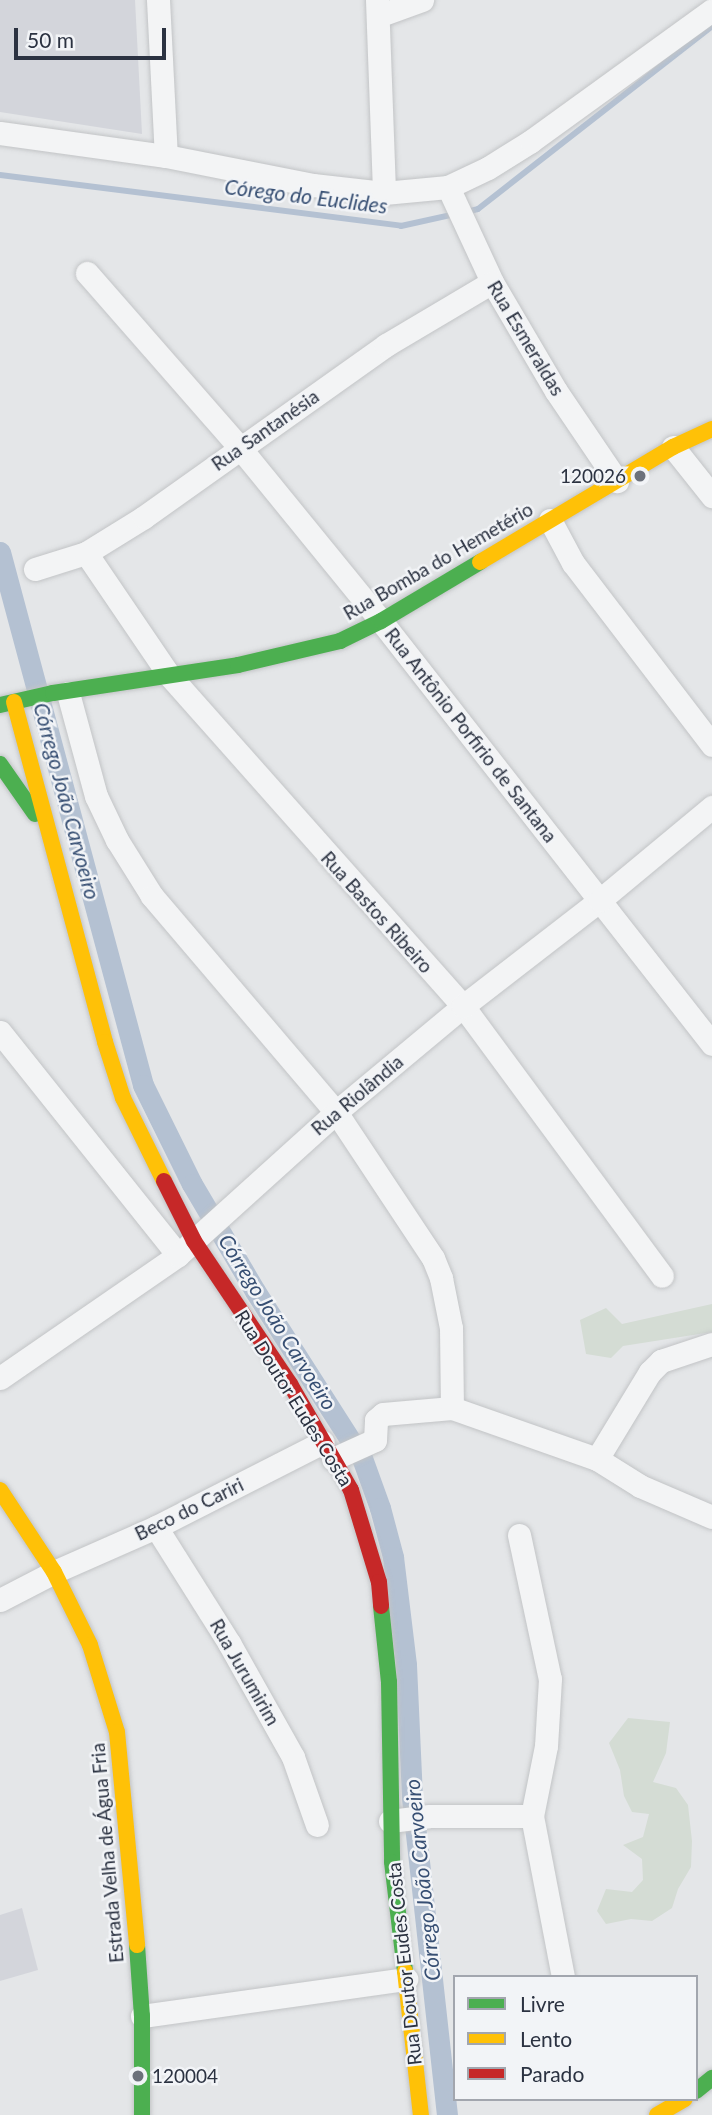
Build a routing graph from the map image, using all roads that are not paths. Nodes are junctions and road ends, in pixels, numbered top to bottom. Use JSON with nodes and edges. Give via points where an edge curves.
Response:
{"nodes":[{"id":1,"x":158,"y":0,"type":"edge"},
{"id":2,"x":422,"y":0,"type":"edge"},
{"id":3,"x":378,"y":8,"type":"edge"},
{"id":4,"x":712,"y":10,"type":"edge"},
{"id":5,"x":0,"y":133,"type":"edge"},
{"id":6,"x":166,"y":156,"type":"junction"},
{"id":7,"x":384,"y":193,"type":"junction"},
{"id":8,"x":451,"y":194,"type":"junction"},
{"id":9,"x":87,"y":273,"type":"dead end"},
{"id":10,"x":492,"y":282,"type":"junction"},
{"id":11,"x":712,"y":429,"type":"edge"},
{"id":12,"x":673,"y":447,"type":"junction"},
{"id":13,"x":240,"y":448,"type":"junction"},
{"id":14,"x":617,"y":481,"type":"junction"},
{"id":15,"x":712,"y":496,"type":"edge"},
{"id":16,"x":550,"y":520,"type":"junction"},
{"id":17,"x":86,"y":553,"type":"junction"},
{"id":18,"x":35,"y":569,"type":"dead end"},
{"id":19,"x":381,"y":621,"type":"junction"},
{"id":20,"x":169,"y":675,"type":"junction"},
{"id":21,"x":60,"y":693,"type":"junction"},
{"id":22,"x":15,"y":701,"type":"edge"},
{"id":23,"x":712,"y":745,"type":"edge"},
{"id":24,"x":0,"y":764,"type":"edge"},
{"id":25,"x":712,"y":807,"type":"edge"},
{"id":26,"x":51,"y":839,"type":"junction"},
{"id":27,"x":600,"y":900,"type":"junction"},
{"id":28,"x":463,"y":1006,"type":"junction"},
{"id":29,"x":0,"y":1032,"type":"edge"},
{"id":30,"x":712,"y":1044,"type":"edge"},
{"id":31,"x":336,"y":1112,"type":"junction"},
{"id":32,"x":186,"y":1248,"type":"junction"},
{"id":33,"x":662,"y":1276,"type":"dead end"},
{"id":34,"x":712,"y":1344,"type":"edge"},
{"id":35,"x":0,"y":1378,"type":"edge"},
{"id":36,"x":452,"y":1408,"type":"junction"},
{"id":37,"x":335,"y":1451,"type":"junction"},
{"id":38,"x":597,"y":1459,"type":"junction"},
{"id":39,"x":0,"y":1490,"type":"edge"},
{"id":40,"x":712,"y":1517,"type":"edge"},
{"id":41,"x":156,"y":1527,"type":"junction"},
{"id":42,"x":519,"y":1535,"type":"dead end"},
{"id":43,"x":54,"y":1572,"type":"junction"},
{"id":44,"x":0,"y":1600,"type":"edge"},
{"id":45,"x":532,"y":1816,"type":"junction"},
{"id":46,"x":396,"y":1821,"type":"junction"},
{"id":47,"x":317,"y":1825,"type":"dead end"},
{"id":48,"x":563,"y":1975,"type":"edge"},
{"id":49,"x":406,"y":1979,"type":"junction"},
{"id":50,"x":142,"y":2016,"type":"junction"},
{"id":51,"x":712,"y":2078,"type":"edge"},
{"id":52,"x":698,"y":2089,"type":"edge"},
{"id":53,"x":682,"y":2101,"type":"edge"},
{"id":54,"x":142,"y":2115,"type":"edge"},
{"id":55,"x":421,"y":2115,"type":"edge"},
{"id":56,"x":657,"y":2115,"type":"edge"}],
"edges":[{"from":1,"to":6,"type":"street"},
{"from":2,"to":3,"type":"street"},
{"from":3,"to":7,"type":"street"},
{"from":4,"to":8,"type":"street"},
{"from":5,"to":6,"type":"street"},
{"from":6,"to":7,"type":"street","via":[[313,185]]},
{"from":7,"to":8,"type":"street"},
{"from":8,"to":10,"type":"street","name":"Rua Esmeraldas"},
{"from":9,"to":13,"type":"street","name":"Rua Antônio Porfirio de Santana"},
{"from":10,"to":13,"type":"street","name":"Rua Santanésia","via":[[386,345]]},
{"from":10,"to":14,"type":"street","name":"Rua Esmeraldas","via":[[556,391]]},
{"from":11,"to":12,"type":"street","name":"Rua Bomba do Hemetério"},
{"from":12,"to":14,"type":"street","name":"Rua Bomba do Hemetério"},
{"from":12,"to":15,"type":"street"},
{"from":13,"to":17,"type":"street","name":"Rua Santanésia"},
{"from":13,"to":19,"type":"street","name":"Rua Antônio Porfirio de Santana"},
{"from":14,"to":16,"type":"street","name":"Rua Bomba do Hemetério"},
{"from":16,"to":19,"type":"street","name":"Rua Bomba do Hemetério"},
{"from":16,"to":23,"type":"street","via":[[573,563]]},
{"from":17,"to":18,"type":"street","name":"Rua Santanésia"},
{"from":17,"to":20,"type":"street","name":"Rua Bastos Ribeiro"},
{"from":19,"to":20,"type":"street","name":"Rua Bomba do Hemetério","via":[[340,641],[302,651]]},
{"from":19,"to":27,"type":"street","name":"Rua Antônio Porfirio de Santana"},
{"from":20,"to":21,"type":"street","name":"Rua Bomba do Hemetério"},
{"from":20,"to":28,"type":"street","name":"Rua Bastos Ribeiro"},
{"from":21,"to":22,"type":"street","name":"Rua Bomba do Hemetério"},
{"from":21,"to":31,"type":"street","via":[[96,796],[152,896]]},
{"from":22,"to":26,"type":"street","name":"Rua Doutor Eudes Costa"},
{"from":24,"to":26,"type":"street"},
{"from":25,"to":27,"type":"street","name":"Rua Riolândia"},
{"from":26,"to":32,"type":"street","name":"Rua Doutor Eudes Costa","via":[[123,1098]]},
{"from":27,"to":28,"type":"street","name":"Rua Riolândia"},
{"from":27,"to":30,"type":"street","name":"Rua Antônio Porfirio de Santana"},
{"from":28,"to":31,"type":"street","name":"Rua Riolândia"},
{"from":28,"to":33,"type":"street","name":"Rua Bastos Ribeiro"},
{"from":29,"to":32,"type":"street"},
{"from":31,"to":32,"type":"street","name":"Rua Riolândia"},
{"from":31,"to":36,"type":"street","via":[[420,1236],[441,1279],[451,1328]]},
{"from":32,"to":35,"type":"street","name":"Rua Riolândia"},
{"from":32,"to":37,"type":"street","name":"Rua Doutor Eudes Costa"},
{"from":34,"to":38,"type":"street","via":[[674,1355],[656,1366]]},
{"from":36,"to":37,"type":"street","name":"Beco do Cariri","via":[[383,1414],[376,1420],[377,1437],[372,1443]]},
{"from":36,"to":38,"type":"street"},
{"from":37,"to":41,"type":"street","name":"Beco do Cariri"},
{"from":37,"to":46,"type":"street","name":"Rua Doutor Eudes Costa","via":[[379,1582]]},
{"from":38,"to":40,"type":"street","via":[[640,1486]]},
{"from":39,"to":43,"type":"street","name":"Estrada Velha de Água Fria"},
{"from":41,"to":43,"type":"street","name":"Beco do Cariri"},
{"from":41,"to":47,"type":"street","name":"Rua Jurumirim","via":[[293,1757]]},
{"from":42,"to":45,"type":"street","via":[[550,1679],[546,1746]]},
{"from":43,"to":44,"type":"street","name":"Beco do Cariri"},
{"from":43,"to":50,"type":"street","name":"Estrada Velha de Água Fria","via":[[90,1645],[117,1732],[130,1834]]},
{"from":45,"to":46,"type":"street","via":[[429,1816]]},
{"from":45,"to":48,"type":"street"},
{"from":46,"to":49,"type":"street","name":"Rua Doutor Eudes Costa"},
{"from":49,"to":50,"type":"street"},
{"from":49,"to":55,"type":"street","name":"Rua Doutor Eudes Costa"},
{"from":50,"to":54,"type":"street","name":"Estrada Velha de Água Fria"},
{"from":51,"to":52,"type":"street"},
{"from":53,"to":56,"type":"street"}]}
